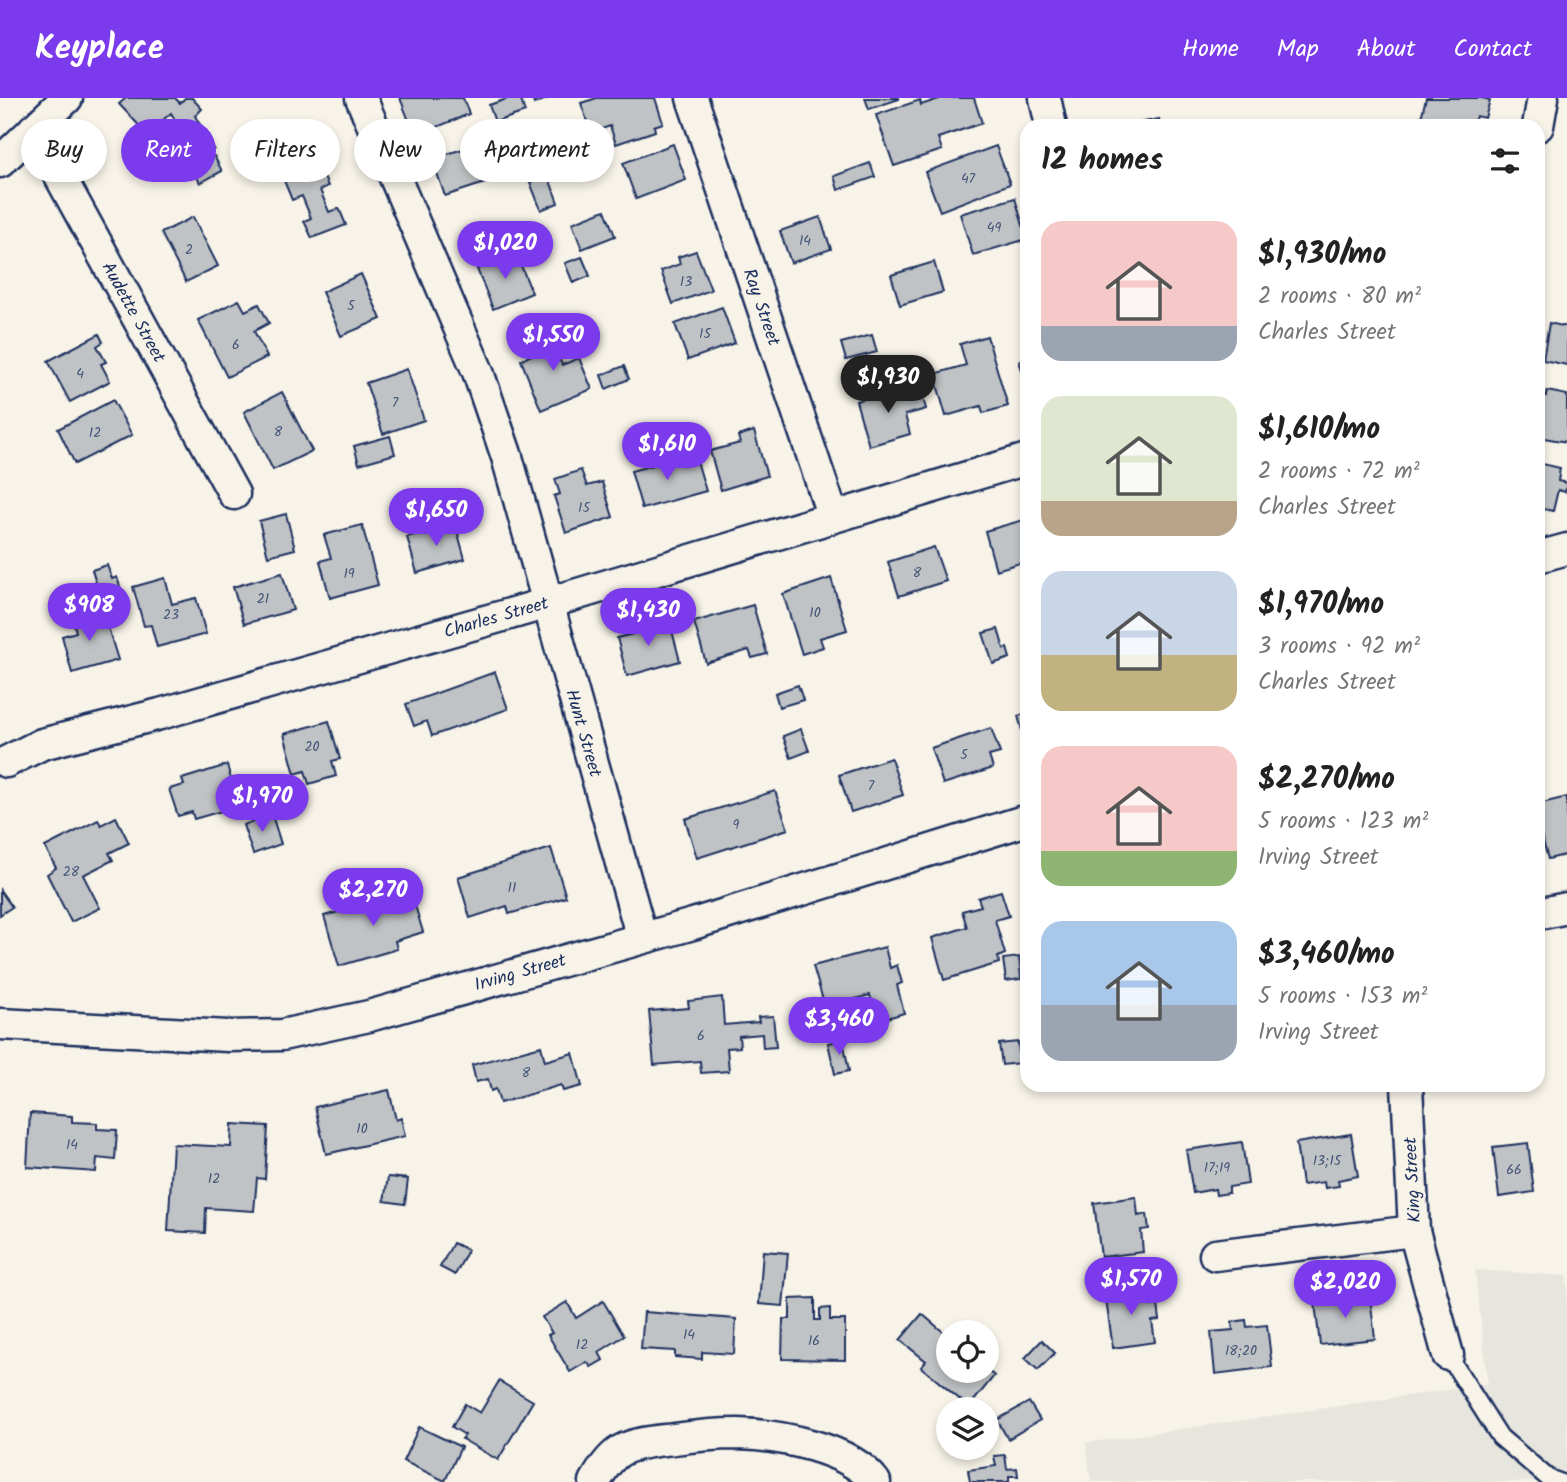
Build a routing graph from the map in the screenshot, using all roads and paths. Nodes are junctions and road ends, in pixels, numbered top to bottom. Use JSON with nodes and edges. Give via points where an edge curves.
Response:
{"nodes":[{"id":1,"x":67,"y":98,"type":"edge"},
{"id":2,"x":361,"y":98,"type":"edge"},
{"id":3,"x":692,"y":98,"type":"edge"},
{"id":4,"x":1045,"y":98,"type":"edge"},
{"id":5,"x":1543,"y":98,"type":"edge"},
{"id":6,"x":45,"y":119,"type":"edge"},
{"id":7,"x":1050,"y":119,"type":"edge"},
{"id":8,"x":1539,"y":119,"type":"edge"},
{"id":9,"x":21,"y":142,"type":"edge"},
{"id":10,"x":0,"y":162,"type":"edge"},
{"id":11,"x":63,"y":182,"type":"edge"},
{"id":12,"x":1020,"y":461,"type":"edge"},
{"id":13,"x":234,"y":494,"type":"dead end"},
{"id":14,"x":833,"y":517,"type":"junction"},
{"id":15,"x":1567,"y":549,"type":"edge"},
{"id":16,"x":1545,"y":555,"type":"edge"},
{"id":17,"x":548,"y":603,"type":"junction"},
{"id":18,"x":6,"y":762,"type":"dead end"},
{"id":19,"x":1020,"y":822,"type":"edge"},
{"id":20,"x":1567,"y":908,"type":"edge"},
{"id":21,"x":1545,"y":913,"type":"edge"},
{"id":22,"x":642,"y":938,"type":"junction"},
{"id":23,"x":0,"y":1024,"type":"edge"},
{"id":24,"x":1407,"y":1092,"type":"edge"},
{"id":25,"x":1414,"y":1231,"type":"junction"},
{"id":26,"x":1215,"y":1255,"type":"dead end"},
{"id":27,"x":1448,"y":1355,"type":"joint"},
{"id":28,"x":595,"y":1482,"type":"edge"},
{"id":29,"x":876,"y":1482,"type":"edge"},
{"id":30,"x":1559,"y":1482,"type":"edge"}],
"edges":[{"from":1,"to":6,"type":"street"},
{"from":2,"to":17,"type":"street","name":"Hunt Street","via":[[478,372]]},
{"from":3,"to":14,"type":"street","name":"Ray Street"},
{"from":4,"to":7,"type":"street"},
{"from":5,"to":8,"type":"street"},
{"from":9,"to":10,"type":"street"},
{"from":11,"to":13,"type":"street","name":"Audette Street"},
{"from":12,"to":14,"type":"street","name":"Charles Street"},
{"from":14,"to":17,"type":"street","name":"Charles Street"},
{"from":15,"to":16,"type":"street"},
{"from":17,"to":18,"type":"street","name":"Charles Street","via":[[42,744]]},
{"from":17,"to":22,"type":"street","name":"Hunt Street"},
{"from":19,"to":22,"type":"street","name":"Irving Street"},
{"from":20,"to":21,"type":"street"},
{"from":22,"to":23,"type":"street","name":"Irving Street","via":[[369,1016],[282,1035]]},
{"from":24,"to":25,"type":"street","name":"King Street"},
{"from":25,"to":26,"type":"street"},
{"from":25,"to":27,"type":"street","name":"King Street"},
{"from":27,"to":30,"type":"lane","via":[[1500,1437]]},
{"from":28,"to":29,"type":"street","via":[[621,1450],[647,1442],[739,1434],[838,1454],[867,1471]]}]}
